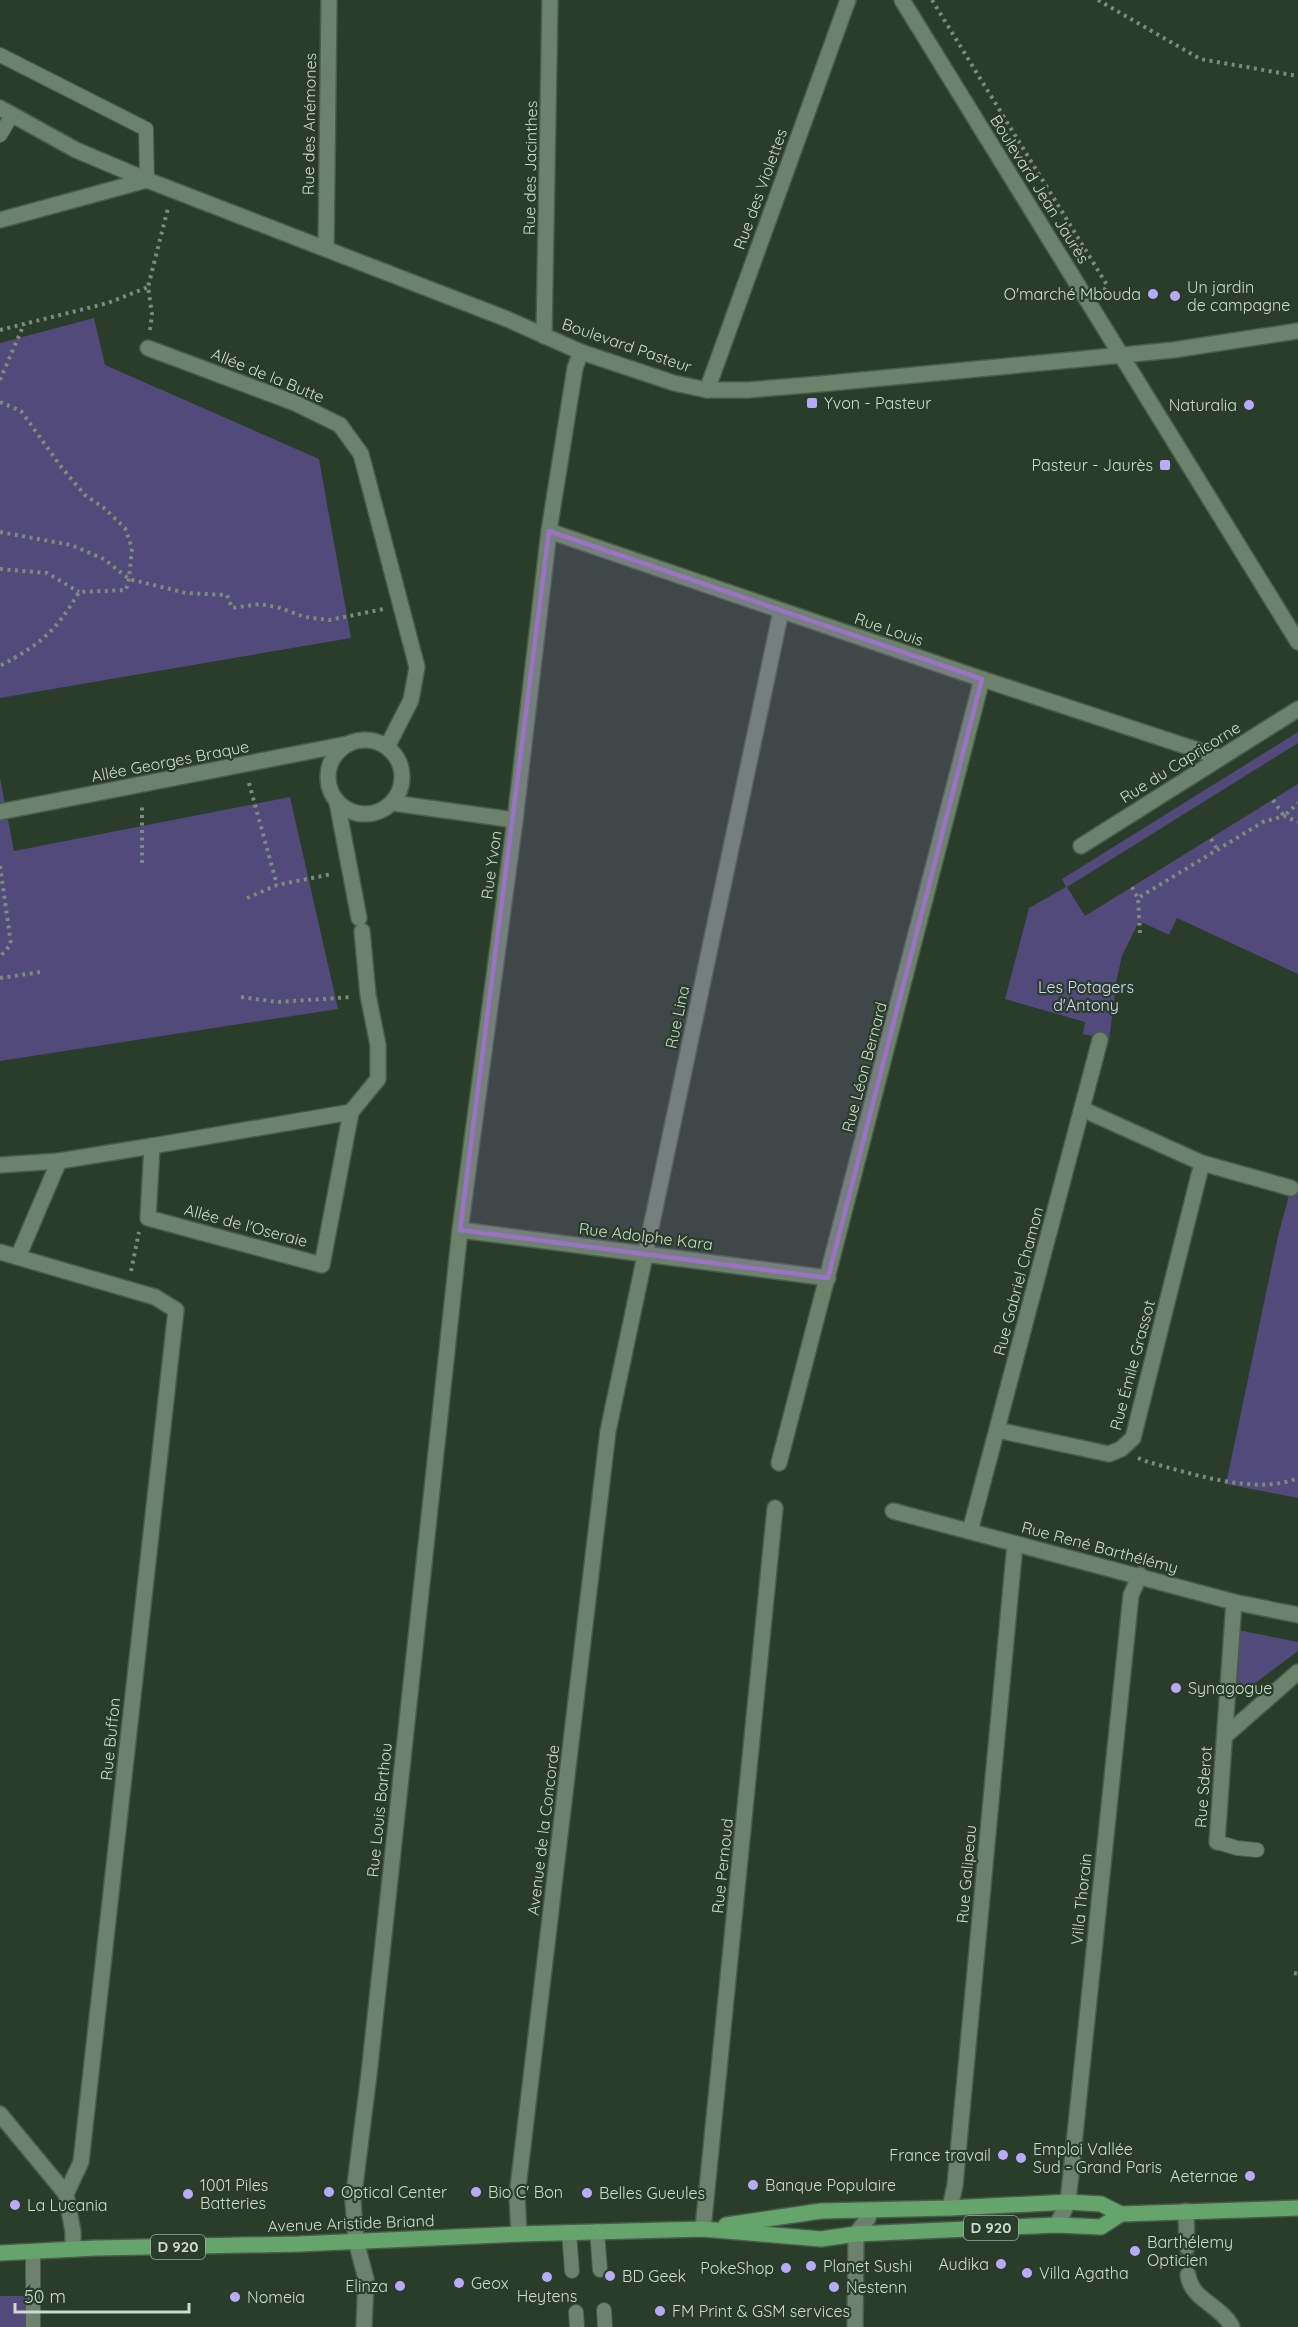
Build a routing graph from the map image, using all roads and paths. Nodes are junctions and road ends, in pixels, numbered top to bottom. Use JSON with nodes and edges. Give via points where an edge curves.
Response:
{"nodes":[{"id":1,"x":328,"y":0,"type":"edge"},
{"id":2,"x":550,"y":0,"type":"edge"},
{"id":3,"x":848,"y":0,"type":"edge"},
{"id":4,"x":902,"y":0,"type":"edge"},
{"id":5,"x":932,"y":0,"type":"edge"},
{"id":6,"x":1098,"y":0,"type":"edge"},
{"id":7,"x":0,"y":55,"type":"edge"},
{"id":8,"x":1298,"y":76,"type":"edge"},
{"id":9,"x":6,"y":112,"type":"edge"},
{"id":10,"x":0,"y":135,"type":"edge"},
{"id":11,"x":147,"y":180,"type":"junction"},
{"id":12,"x":173,"y":190,"type":"junction"},
{"id":13,"x":0,"y":220,"type":"edge"},
{"id":14,"x":326,"y":248,"type":"junction"},
{"id":15,"x":148,"y":287,"type":"junction"},
{"id":16,"x":1093,"y":310,"type":"junction"},
{"id":17,"x":24,"y":324,"type":"junction"},
{"id":18,"x":0,"y":330,"type":"edge"},
{"id":19,"x":1298,"y":331,"type":"edge"},
{"id":20,"x":544,"y":336,"type":"junction"},
{"id":21,"x":148,"y":348,"type":"joint"},
{"id":22,"x":581,"y":352,"type":"junction"},
{"id":23,"x":1122,"y":354,"type":"junction"},
{"id":24,"x":0,"y":380,"type":"edge"},
{"id":25,"x":707,"y":390,"type":"junction"},
{"id":26,"x":0,"y":402,"type":"edge"},
{"id":27,"x":549,"y":531,"type":"junction"},
{"id":28,"x":0,"y":532,"type":"edge"},
{"id":29,"x":0,"y":569,"type":"edge"},
{"id":30,"x":129,"y":579,"type":"junction"},
{"id":31,"x":79,"y":592,"type":"junction"},
{"id":32,"x":399,"y":605,"type":"junction"},
{"id":33,"x":781,"y":611,"type":"junction"},
{"id":34,"x":1298,"y":642,"type":"edge"},
{"id":35,"x":0,"y":666,"type":"edge"},
{"id":36,"x":982,"y":679,"type":"junction"},
{"id":37,"x":1298,"y":709,"type":"edge"},
{"id":38,"x":347,"y":744,"type":"junction"},
{"id":39,"x":387,"y":747,"type":"junction"},
{"id":40,"x":1219,"y":757,"type":"junction"},
{"id":41,"x":244,"y":765,"type":"junction"},
{"id":42,"x":142,"y":784,"type":"junction"},
{"id":43,"x":1274,"y":800,"type":"dead end"},
{"id":44,"x":337,"y":802,"type":"junction"},
{"id":45,"x":393,"y":803,"type":"junction"},
{"id":46,"x":1298,"y":803,"type":"edge"},
{"id":47,"x":0,"y":812,"type":"edge"},
{"id":48,"x":1284,"y":816,"type":"junction"},
{"id":49,"x":515,"y":820,"type":"junction"},
{"id":50,"x":1298,"y":822,"type":"edge"},
{"id":51,"x":1211,"y":838,"type":"dead end"},
{"id":52,"x":1081,"y":846,"type":"dead end"},
{"id":53,"x":1217,"y":849,"type":"junction"},
{"id":54,"x":142,"y":862,"type":"dead end"},
{"id":55,"x":0,"y":866,"type":"edge"},
{"id":56,"x":350,"y":870,"type":"junction"},
{"id":57,"x":1,"y":879,"type":"edge"},
{"id":58,"x":277,"y":885,"type":"junction"},
{"id":59,"x":1132,"y":887,"type":"dead end"},
{"id":60,"x":247,"y":898,"type":"dead end"},
{"id":61,"x":1138,"y":898,"type":"junction"},
{"id":62,"x":1140,"y":933,"type":"dead end"},
{"id":63,"x":0,"y":957,"type":"edge"},
{"id":64,"x":40,"y":972,"type":"dead end"},
{"id":65,"x":0,"y":978,"type":"edge"},
{"id":66,"x":368,"y":995,"type":"junction"},
{"id":67,"x":241,"y":998,"type":"dead end"},
{"id":68,"x":1100,"y":1040,"type":"dead end"},
{"id":69,"x":1082,"y":1109,"type":"junction"},
{"id":70,"x":351,"y":1112,"type":"junction"},
{"id":71,"x":152,"y":1146,"type":"junction"},
{"id":72,"x":59,"y":1161,"type":"junction"},
{"id":73,"x":1202,"y":1163,"type":"junction"},
{"id":74,"x":0,"y":1165,"type":"edge"},
{"id":75,"x":1291,"y":1188,"type":"dead end"},
{"id":76,"x":140,"y":1229,"type":"dead end"},
{"id":77,"x":460,"y":1230,"type":"junction"},
{"id":78,"x":0,"y":1251,"type":"edge"},
{"id":79,"x":646,"y":1254,"type":"junction"},
{"id":80,"x":18,"y":1257,"type":"junction"},
{"id":81,"x":132,"y":1258,"type":"dead end"},
{"id":82,"x":828,"y":1278,"type":"junction"},
{"id":83,"x":443,"y":1383,"type":"joint"},
{"id":84,"x":997,"y":1430,"type":"junction"},
{"id":85,"x":608,"y":1431,"type":"joint"},
{"id":86,"x":1121,"y":1449,"type":"junction"},
{"id":87,"x":779,"y":1463,"type":"dead end"},
{"id":88,"x":1297,"y":1479,"type":"edge"},
{"id":89,"x":775,"y":1508,"type":"dead end"},
{"id":90,"x":893,"y":1511,"type":"dead end"},
{"id":91,"x":970,"y":1532,"type":"junction"},
{"id":92,"x":1016,"y":1544,"type":"junction"},
{"id":93,"x":1140,"y":1575,"type":"junction"},
{"id":94,"x":1234,"y":1602,"type":"junction"},
{"id":95,"x":1298,"y":1615,"type":"edge"},
{"id":96,"x":1298,"y":1672,"type":"edge"},
{"id":97,"x":1225,"y":1736,"type":"junction"},
{"id":98,"x":1217,"y":1842,"type":"joint"},
{"id":99,"x":1257,"y":1850,"type":"dead end"},
{"id":100,"x":0,"y":2114,"type":"edge"},
{"id":101,"x":66,"y":2194,"type":"junction"},
{"id":102,"x":1068,"y":2202,"type":"junction"},
{"id":103,"x":950,"y":2208,"type":"junction"},
{"id":104,"x":1298,"y":2208,"type":"edge"},
{"id":105,"x":871,"y":2210,"type":"junction"},
{"id":106,"x":1186,"y":2211,"type":"junction"},
{"id":107,"x":1121,"y":2214,"type":"junction"},
{"id":108,"x":1057,"y":2225,"type":"junction"},
{"id":109,"x":703,"y":2229,"type":"junction"},
{"id":110,"x":597,"y":2231,"type":"junction"},
{"id":111,"x":569,"y":2232,"type":"junction"},
{"id":112,"x":519,"y":2234,"type":"junction"},
{"id":113,"x":856,"y":2234,"type":"junction"},
{"id":114,"x":356,"y":2241,"type":"junction"},
{"id":115,"x":1186,"y":2247,"type":"tunnel mouth"},
{"id":116,"x":73,"y":2250,"type":"junction"},
{"id":117,"x":33,"y":2251,"type":"junction"},
{"id":118,"x":0,"y":2253,"type":"edge"},
{"id":119,"x":600,"y":2270,"type":"dead end"},
{"id":120,"x":572,"y":2271,"type":"dead end"},
{"id":121,"x":1188,"y":2275,"type":"tunnel mouth"},
{"id":122,"x":604,"y":2310,"type":"dead end"},
{"id":123,"x":576,"y":2312,"type":"dead end"},
{"id":124,"x":33,"y":2327,"type":"edge"},
{"id":125,"x":364,"y":2327,"type":"edge"},
{"id":126,"x":577,"y":2327,"type":"edge"},
{"id":127,"x":605,"y":2327,"type":"edge"},
{"id":128,"x":855,"y":2327,"type":"edge"},
{"id":129,"x":1232,"y":2327,"type":"edge"}],
"edges":[{"from":1,"to":14,"type":"street","name":"Rue des Anémones"},
{"from":2,"to":20,"type":"street","name":"Rue des Jacinthes"},
{"from":3,"to":25,"type":"street","name":"Rue des Violettes"},
{"from":4,"to":16,"type":"street","name":"Boulevard Jean Jaurès"},
{"from":5,"to":16,"type":"path","via":[[1107,285]]},
{"from":6,"to":8,"type":"path","via":[[1200,58]]},
{"from":7,"to":11,"type":"lane","via":[[146,129]]},
{"from":9,"to":10,"type":"lane"},
{"from":9,"to":11,"type":"street","name":"Boulevard Pasteur","via":[[76,150]]},
{"from":11,"to":12,"type":"street","name":"Boulevard Pasteur"},
{"from":11,"to":13,"type":"street"},
{"from":12,"to":14,"type":"street","name":"Boulevard Pasteur"},
{"from":12,"to":15,"type":"path"},
{"from":14,"to":20,"type":"street","name":"Boulevard Pasteur"},
{"from":15,"to":17,"type":"path","via":[[108,303]]},
{"from":15,"to":21,"type":"path","via":[[152,314]]},
{"from":16,"to":23,"type":"street","name":"Boulevard Jean Jaurès"},
{"from":17,"to":18,"type":"path"},
{"from":17,"to":24,"type":"path"},
{"from":19,"to":23,"type":"street","name":"Boulevard Pasteur"},
{"from":20,"to":22,"type":"street","name":"Boulevard Pasteur"},
{"from":21,"to":32,"type":"street","name":"Allée de la Butte","via":[[295,403],[340,425],[361,454]]},
{"from":22,"to":25,"type":"street","name":"Boulevard Pasteur"},
{"from":22,"to":27,"type":"street","name":"Rue Yvon","via":[[575,368]]},
{"from":23,"to":25,"type":"street","name":"Boulevard Pasteur","via":[[819,384]]},
{"from":23,"to":34,"type":"street","name":"Boulevard Jean Jaurès"},
{"from":26,"to":30,"type":"path","via":[[21,411],[85,495],[125,528],[132,548]]},
{"from":27,"to":33,"type":"street","name":"Rue Louis"},
{"from":27,"to":49,"type":"street","name":"Rue Yvon"},
{"from":28,"to":30,"type":"path","via":[[71,545],[104,559]]},
{"from":29,"to":31,"type":"path","via":[[47,573]]},
{"from":30,"to":31,"type":"path","via":[[126,590]]},
{"from":30,"to":32,"type":"path","via":[[186,593],[227,595],[232,608],[260,604],[329,620]]},
{"from":31,"to":35,"type":"path","via":[[63,619],[36,646]]},
{"from":32,"to":39,"type":"street","name":"Allée de la Butte","via":[[417,668],[411,700]]},
{"from":33,"to":36,"type":"street","name":"Rue Louis"},
{"from":33,"to":79,"type":"street","name":"Rue Lina"},
{"from":36,"to":40,"type":"street","name":"Rue Louis"},
{"from":36,"to":82,"type":"street","name":"Rue Léon Bernard"},
{"from":37,"to":40,"type":"street","name":"Rue du Capricorne"},
{"from":38,"to":39,"type":"street","name":"Allée Georges Braque","via":[[367,740]]},
{"from":38,"to":41,"type":"street","name":"Allée Georges Braque"},
{"from":38,"to":44,"type":"street","via":[[338,751],[328,771],[328,782]]},
{"from":39,"to":45,"type":"street","via":[[396,756],[403,780]]},
{"from":40,"to":52,"type":"street","name":"Rue du Capricorne"},
{"from":41,"to":42,"type":"street","name":"Allée Georges Braque"},
{"from":41,"to":58,"type":"path"},
{"from":42,"to":47,"type":"street","name":"Allée Georges Braque"},
{"from":42,"to":54,"type":"path"},
{"from":43,"to":48,"type":"path"},
{"from":44,"to":45,"type":"street","via":[[358,814],[382,811]]},
{"from":44,"to":56,"type":"street"},
{"from":45,"to":49,"type":"street"},
{"from":46,"to":48,"type":"path"},
{"from":48,"to":50,"type":"path"},
{"from":48,"to":53,"type":"path","via":[[1263,822]]},
{"from":49,"to":77,"type":"street","name":"Rue Yvon"},
{"from":51,"to":53,"type":"path"},
{"from":53,"to":61,"type":"path"},
{"from":55,"to":57,"type":"path"},
{"from":56,"to":58,"type":"path"},
{"from":56,"to":66,"type":"street","name":"Allée de l'Oseraie"},
{"from":57,"to":63,"type":"path","via":[[11,944]]},
{"from":58,"to":60,"type":"path"},
{"from":59,"to":61,"type":"path"},
{"from":61,"to":62,"type":"path"},
{"from":64,"to":65,"type":"path"},
{"from":66,"to":67,"type":"path","via":[[277,1002]]},
{"from":66,"to":70,"type":"street","name":"Allée de l'Oseraie","via":[[378,1045],[378,1079]]},
{"from":68,"to":69,"type":"street","name":"Rue Gabriel Chamon"},
{"from":69,"to":73,"type":"street"},
{"from":69,"to":84,"type":"street","name":"Rue Gabriel Chamon"},
{"from":70,"to":71,"type":"street"},
{"from":70,"to":71,"type":"street","name":"Allée de l'Oseraie","via":[[322,1265],[148,1218]]},
{"from":71,"to":72,"type":"street"},
{"from":72,"to":74,"type":"street"},
{"from":72,"to":80,"type":"street"},
{"from":73,"to":75,"type":"street"},
{"from":73,"to":86,"type":"street","name":"Rue Émile Grassot","via":[[1133,1438]]},
{"from":76,"to":81,"type":"path"},
{"from":77,"to":79,"type":"street","name":"Rue Adolphe Kara"},
{"from":77,"to":83,"type":"street","name":"Rue Yvon"},
{"from":78,"to":80,"type":"street"},
{"from":79,"to":82,"type":"street","name":"Rue Adolphe Kara"},
{"from":79,"to":85,"type":"street","name":"Rue Lina"},
{"from":80,"to":101,"type":"street","name":"Rue Buffon","via":[[155,1297],[176,1310],[81,2162]]},
{"from":82,"to":87,"type":"street","name":"Rue Léon Bernard"},
{"from":83,"to":114,"type":"street","name":"Rue Louis Barthou","via":[[353,2201]]},
{"from":84,"to":86,"type":"street","name":"Rue Émile Grassot","via":[[1109,1454]]},
{"from":84,"to":91,"type":"street","name":"Rue Gabriel Chamon"},
{"from":85,"to":112,"type":"street","name":"Avenue de la Concorde","via":[[517,2196]]},
{"from":86,"to":88,"type":"path","via":[[1148,1462],[1226,1481],[1264,1485]]},
{"from":89,"to":109,"type":"street","name":"Rue Pernoud"},
{"from":90,"to":91,"type":"street","name":"Rue René Barthélémy"},
{"from":91,"to":92,"type":"street","name":"Rue René Barthélémy"},
{"from":92,"to":93,"type":"street","name":"Rue René Barthélémy"},
{"from":92,"to":103,"type":"street","name":"Rue Galipeau"},
{"from":93,"to":94,"type":"street","name":"Rue René Barthélémy"},
{"from":93,"to":102,"type":"street","name":"Villa Thorain","via":[[1131,1595]]},
{"from":94,"to":95,"type":"street","name":"Rue René Barthélémy"},
{"from":94,"to":97,"type":"street","name":"Rue Sderot"},
{"from":96,"to":97,"type":"street","name":"Rue Sderot"},
{"from":97,"to":98,"type":"street","name":"Rue Sderot"},
{"from":98,"to":99,"type":"lane"},
{"from":100,"to":101,"type":"street"},
{"from":101,"to":116,"type":"street"},
{"from":102,"to":103,"type":"main road","name":"Avenue Aristide Briand","number":"D 920"},
{"from":102,"to":107,"type":"main road","name":"Avenue Aristide Briand","number":"D 920","via":[[1101,2204]]},
{"from":102,"to":108,"type":"street","name":"Villa Thorain"},
{"from":103,"to":105,"type":"main road","name":"Avenue Aristide Briand","number":"D 920"},
{"from":104,"to":106,"type":"main road","name":"Avenue Aristide Briand","number":"D 920"},
{"from":105,"to":109,"type":"main road","name":"Avenue Aristide Briand","number":"D 920","via":[[821,2211]]},
{"from":105,"to":113,"type":"street"},
{"from":106,"to":107,"type":"main road","name":"Avenue Aristide Briand","number":"D 920"},
{"from":106,"to":115,"type":"street"},
{"from":107,"to":108,"type":"main road","name":"Avenue Aristide Briand","number":"D 920","via":[[1101,2227]]},
{"from":108,"to":113,"type":"main road","name":"Avenue Aristide Briand","number":"D 920"},
{"from":109,"to":110,"type":"main road","name":"Avenue Aristide Briand","number":"D 920"},
{"from":109,"to":113,"type":"main road","name":"Avenue Aristide Briand","number":"D 920","via":[[822,2239]]},
{"from":110,"to":111,"type":"main road","name":"Avenue Aristide Briand","number":"D 920"},
{"from":110,"to":119,"type":"lane"},
{"from":111,"to":112,"type":"main road","name":"Avenue Aristide Briand","number":"D 920"},
{"from":111,"to":120,"type":"lane"},
{"from":112,"to":114,"type":"main road","name":"Avenue Aristide Briand","number":"D 920"},
{"from":113,"to":128,"type":"street"},
{"from":114,"to":116,"type":"main road","name":"Avenue Aristide Briand","number":"D 920"},
{"from":114,"to":125,"type":"street","name":"Rue Louis Barthou","via":[[366,2279]]},
{"from":116,"to":117,"type":"main road","name":"Avenue Aristide Briand","number":"D 920"},
{"from":117,"to":118,"type":"main road","name":"Avenue Aristide Briand","number":"D 920"},
{"from":117,"to":124,"type":"lane"},
{"from":121,"to":129,"type":"street","via":[[1196,2294],[1226,2316]]},
{"from":122,"to":127,"type":"lane"},
{"from":123,"to":126,"type":"lane"}]}
